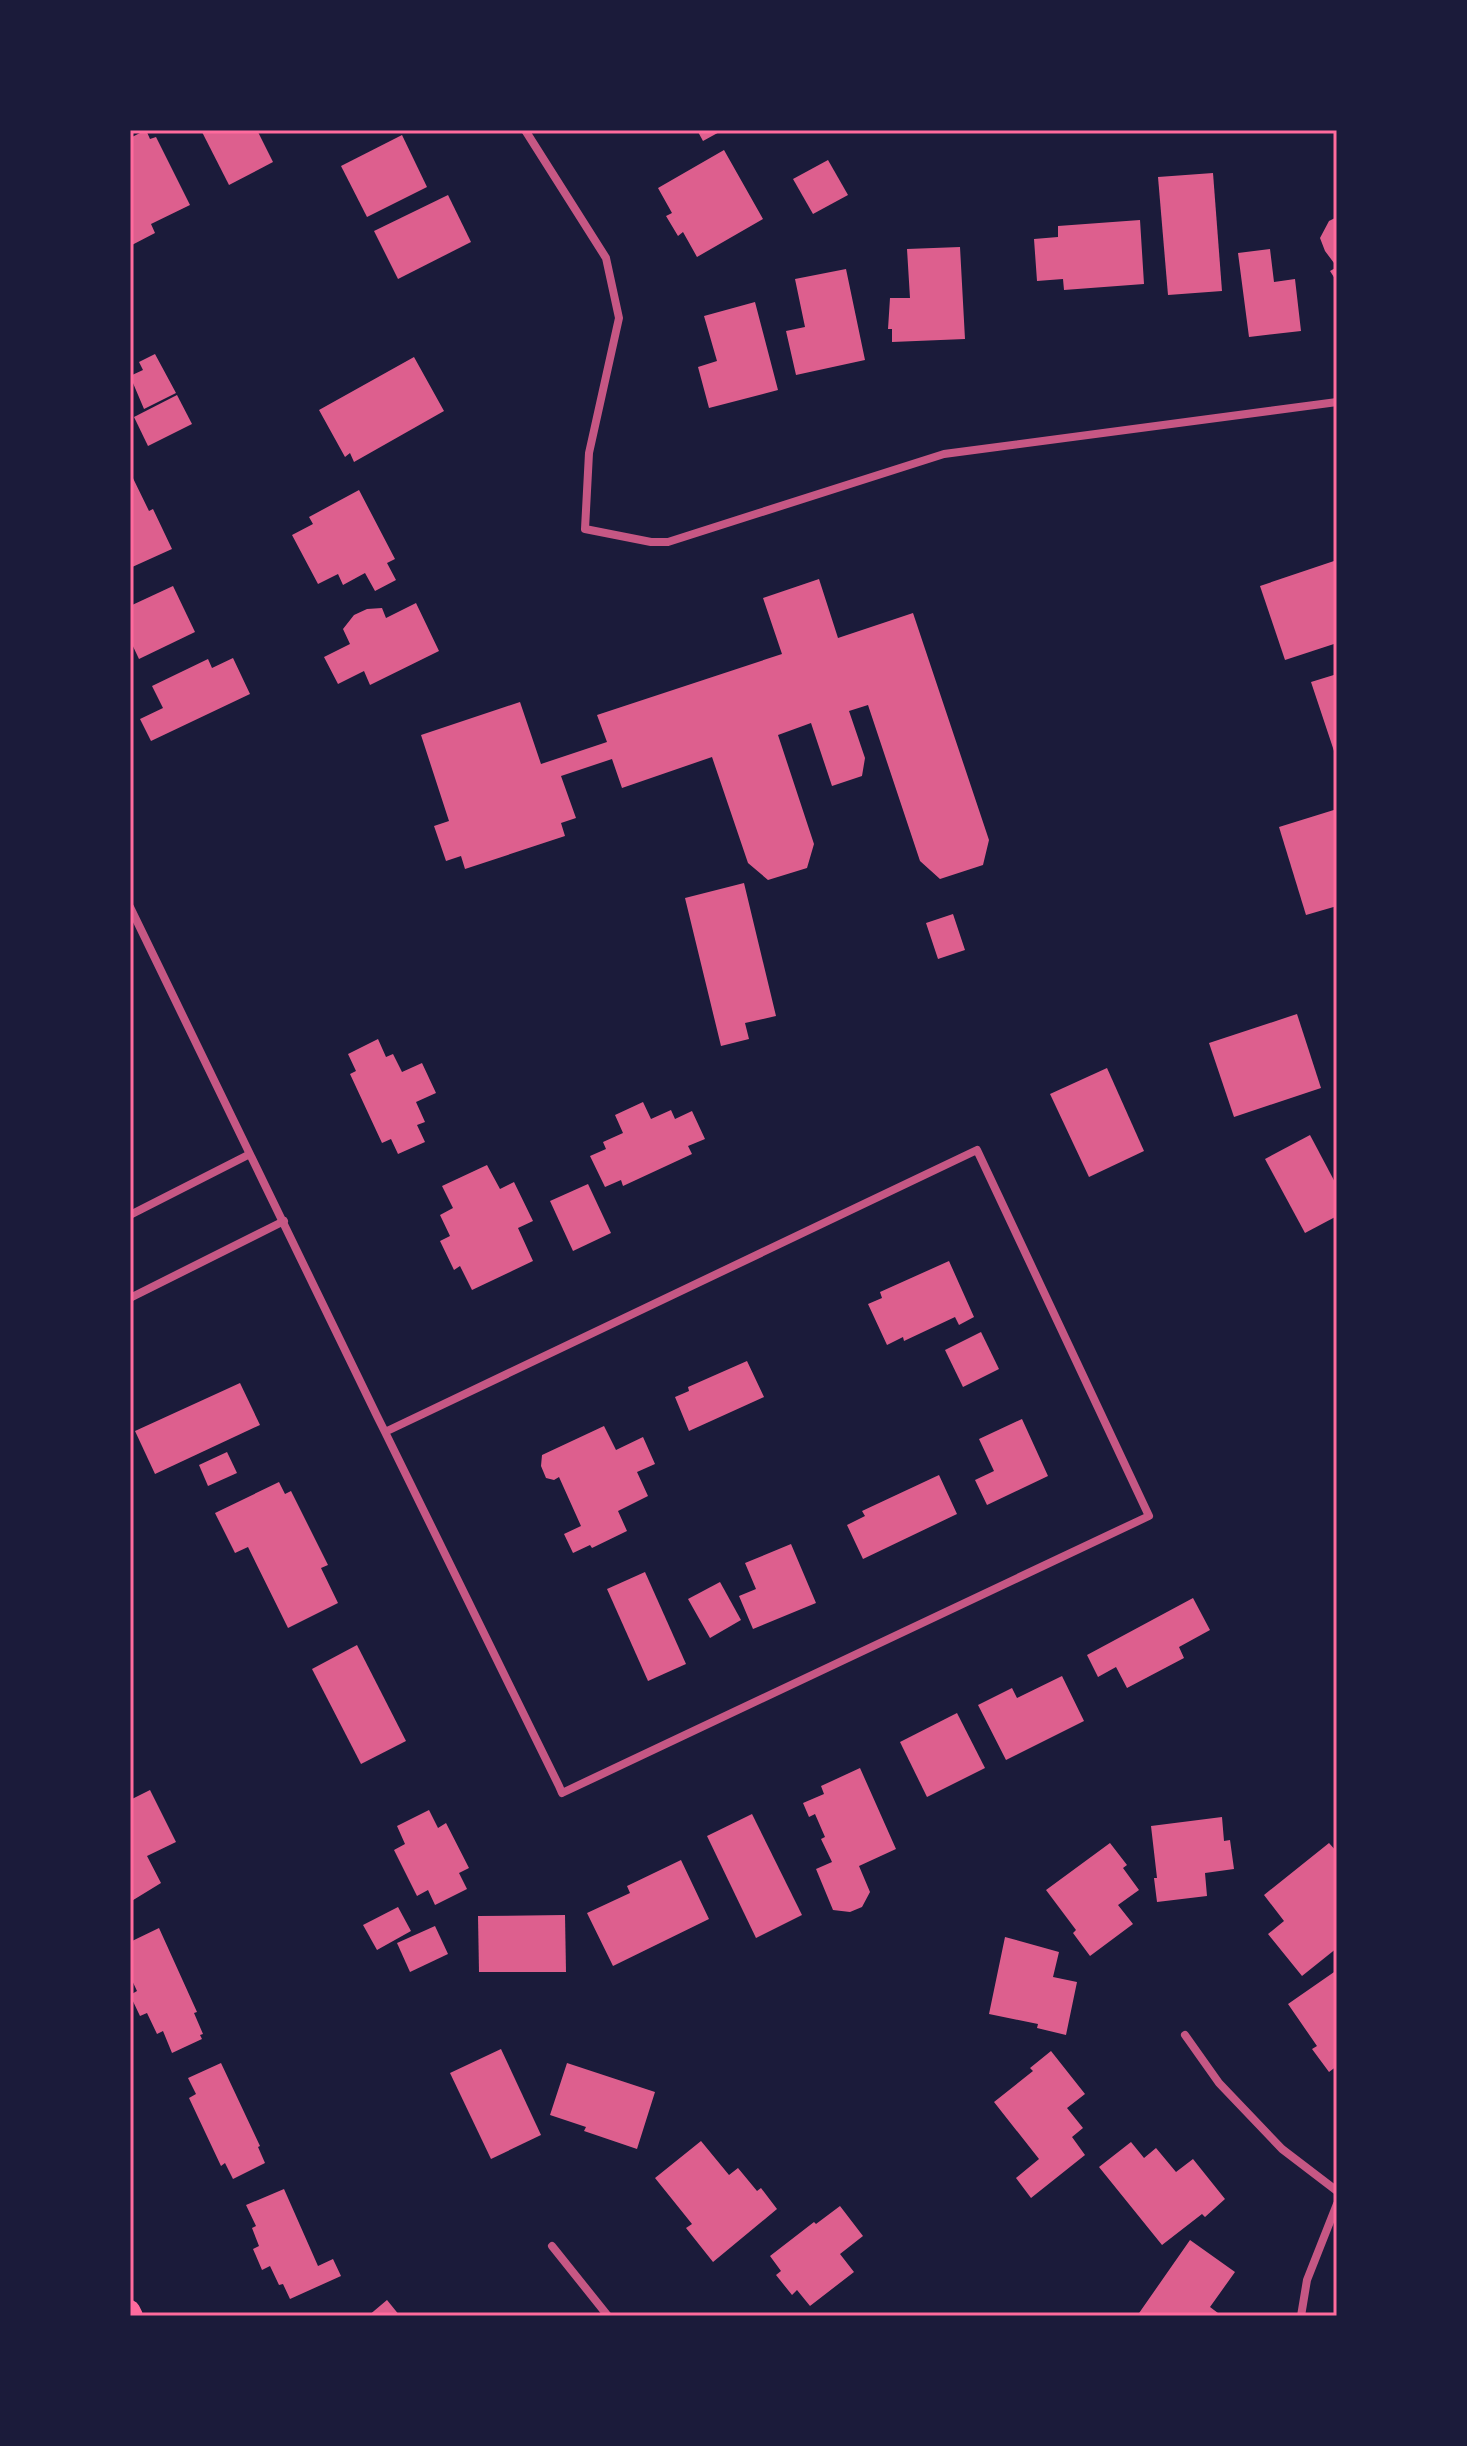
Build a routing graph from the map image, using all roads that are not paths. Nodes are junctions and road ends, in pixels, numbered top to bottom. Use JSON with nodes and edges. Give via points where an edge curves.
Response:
{"nodes":[{"id":1,"x":525,"y":130,"type":"edge"},
{"id":2,"x":1337,"y":402,"type":"edge"},
{"id":3,"x":130,"y":907,"type":"edge"},
{"id":4,"x":248,"y":1155,"type":"junction"},
{"id":5,"x":130,"y":1215,"type":"edge"},
{"id":6,"x":284,"y":1221,"type":"junction"},
{"id":7,"x":130,"y":1298,"type":"edge"},
{"id":8,"x":385,"y":1432,"type":"junction"},
{"id":9,"x":1185,"y":2035,"type":"dead end"},
{"id":10,"x":1337,"y":2191,"type":"edge"},
{"id":11,"x":1337,"y":2204,"type":"edge"},
{"id":12,"x":552,"y":2246,"type":"dead end"},
{"id":13,"x":130,"y":2310,"type":"edge"},
{"id":14,"x":133,"y":2316,"type":"edge"},
{"id":15,"x":608,"y":2316,"type":"edge"},
{"id":16,"x":1301,"y":2316,"type":"edge"}],
"edges":[{"from":1,"to":2,"type":"street","via":[[606,258],[619,318],[589,453],[585,529],[668,542],[944,454]]},
{"from":3,"to":4,"type":"street"},
{"from":4,"to":5,"type":"street"},
{"from":4,"to":6,"type":"street"},
{"from":6,"to":7,"type":"street"},
{"from":6,"to":8,"type":"street"},
{"from":8,"to":8,"type":"street","via":[[562,1793],[1149,1516],[977,1150]]},
{"from":9,"to":10,"type":"street","via":[[1219,2083],[1282,2149]]},
{"from":11,"to":16,"type":"street","via":[[1307,2280]]},
{"from":12,"to":15,"type":"street"},
{"from":13,"to":14,"type":"main road"}]}
